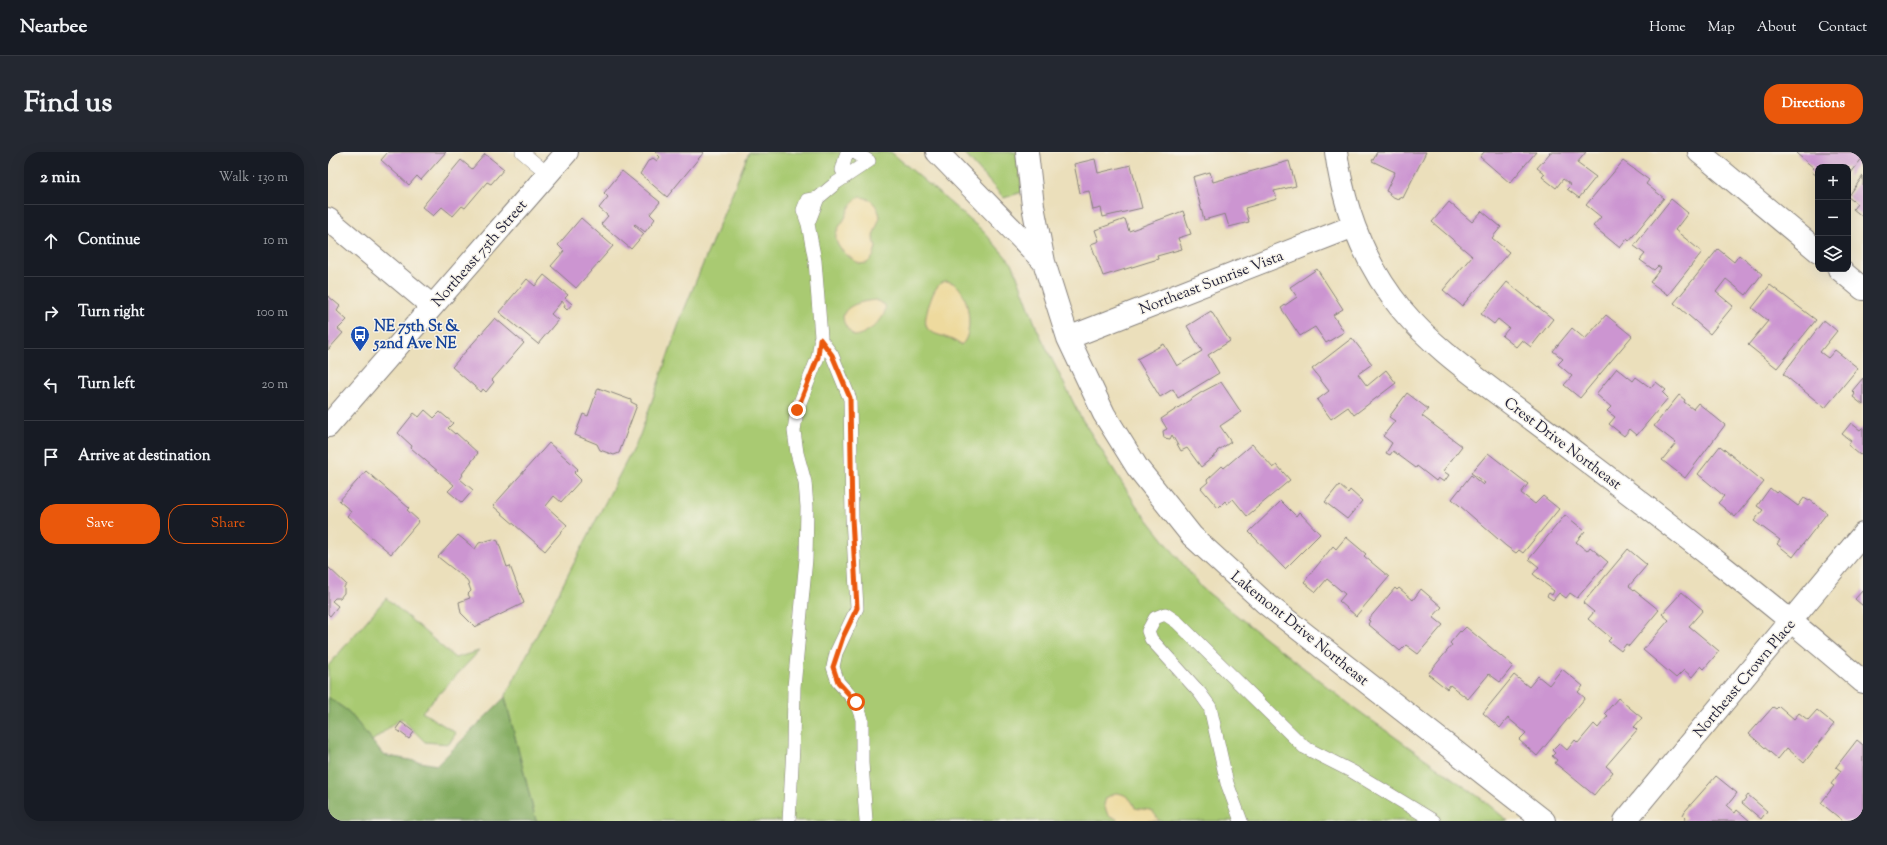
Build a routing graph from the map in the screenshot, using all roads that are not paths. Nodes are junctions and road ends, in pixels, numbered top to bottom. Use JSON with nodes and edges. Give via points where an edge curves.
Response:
{"nodes":[{"id":1,"x":522,"y":152,"type":"edge"},
{"id":2,"x":567,"y":152,"type":"edge"},
{"id":3,"x":847,"y":152,"type":"edge"},
{"id":4,"x":854,"y":152,"type":"edge"},
{"id":5,"x":936,"y":152,"type":"edge"},
{"id":6,"x":1028,"y":152,"type":"edge"},
{"id":7,"x":1336,"y":152,"type":"edge"},
{"id":8,"x":1699,"y":152,"type":"edge"},
{"id":9,"x":548,"y":174,"type":"junction"},
{"id":10,"x":847,"y":176,"type":"junction"},
{"id":11,"x":328,"y":219,"type":"edge"},
{"id":12,"x":1354,"y":226,"type":"junction"},
{"id":13,"x":1815,"y":249,"type":"edge"},
{"id":14,"x":1044,"y":262,"type":"junction"},
{"id":15,"x":1843,"y":272,"type":"edge"},
{"id":16,"x":1863,"y":289,"type":"edge"},
{"id":17,"x":432,"y":306,"type":"junction"},
{"id":18,"x":1068,"y":338,"type":"junction"},
{"id":19,"x":820,"y":339,"type":"junction"},
{"id":20,"x":328,"y":426,"type":"edge"},
{"id":21,"x":1863,"y":534,"type":"edge"},
{"id":22,"x":1792,"y":620,"type":"junction"},
{"id":23,"x":1863,"y":682,"type":"edge"},
{"id":24,"x":790,"y":821,"type":"edge"},
{"id":25,"x":866,"y":821,"type":"edge"},
{"id":26,"x":1241,"y":821,"type":"edge"},
{"id":27,"x":1434,"y":821,"type":"edge"},
{"id":28,"x":1544,"y":821,"type":"edge"},
{"id":29,"x":1625,"y":821,"type":"edge"}],
"edges":[{"from":1,"to":9,"type":"lane"},
{"from":2,"to":9,"type":"street","name":"Northeast 75th Street"},
{"from":3,"to":10,"type":"lane","via":[[842,170]]},
{"from":4,"to":10,"type":"lane","via":[[869,161]]},
{"from":5,"to":14,"type":"street","name":"Lakemont Drive Northeast"},
{"from":6,"to":14,"type":"street","name":"Lakemont Drive Northeast","via":[[1033,206]]},
{"from":7,"to":12,"type":"street","name":"Crest Drive Northeast","via":[[1340,177]]},
{"from":8,"to":13,"type":"street"},
{"from":9,"to":17,"type":"street","name":"Northeast 75th Street"},
{"from":10,"to":19,"type":"lane","via":[[818,198],[807,200],[803,210],[815,261]]},
{"from":11,"to":17,"type":"street"},
{"from":12,"to":18,"type":"street","name":"Northeast Sunrise Vista"},
{"from":12,"to":22,"type":"street","name":"Crest Drive Northeast","via":[[1384,284],[1401,308],[1429,339]]},
{"from":14,"to":18,"type":"street","name":"Lakemont Drive Northeast"},
{"from":15,"to":16,"type":"street"},
{"from":17,"to":20,"type":"street","name":"Northeast 75th Street"},
{"from":18,"to":28,"type":"street","name":"Lakemont Drive Northeast","via":[[1104,414],[1128,454],[1192,536],[1264,602]]},
{"from":19,"to":24,"type":"lane","via":[[818,357],[797,410],[794,431],[805,482],[807,507],[806,559],[794,687]]},
{"from":19,"to":25,"type":"lane","via":[[832,355],[850,398],[857,608],[843,637],[833,667],[838,682],[856,702],[862,719]]},
{"from":21,"to":22,"type":"street","name":"Northeast Crown Place"},
{"from":22,"to":23,"type":"street","name":"Crest Drive Northeast"},
{"from":22,"to":29,"type":"street","name":"Northeast Crown Place"},
{"from":26,"to":27,"type":"lane","via":[[1227,783],[1210,707],[1151,639],[1148,631],[1155,618],[1165,614],[1177,622],[1304,747],[1359,776]]}]}
